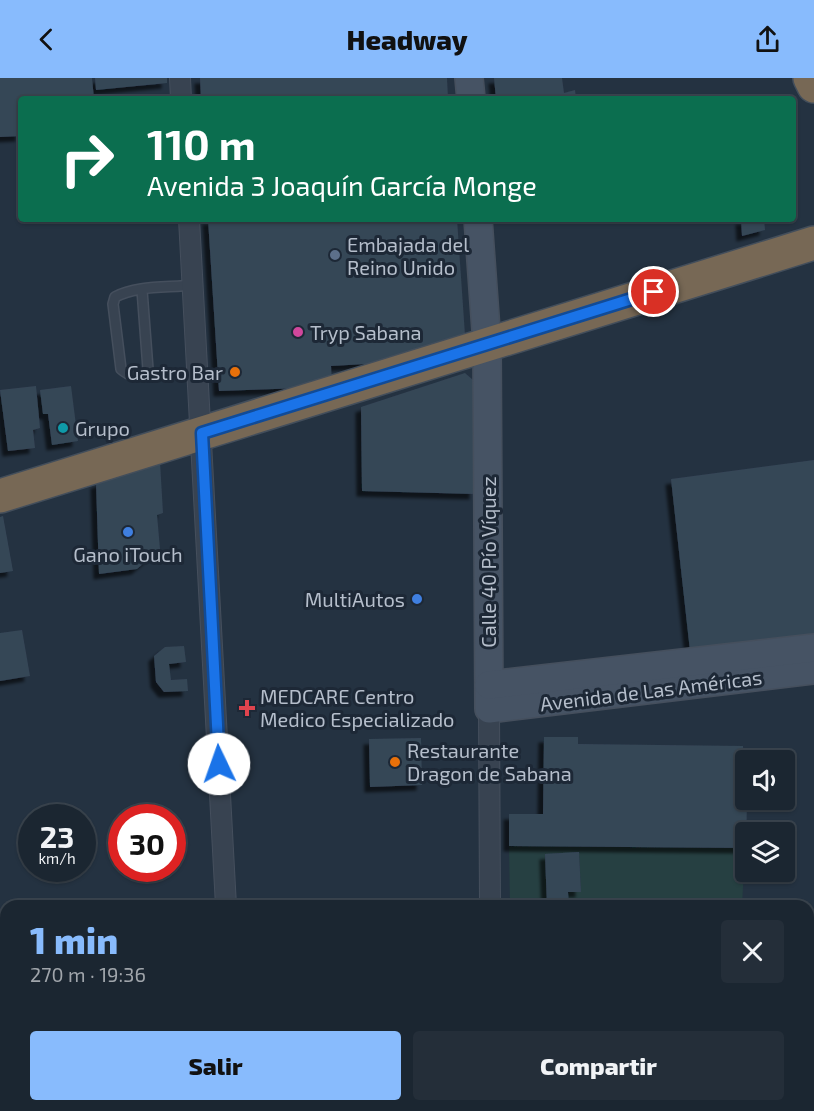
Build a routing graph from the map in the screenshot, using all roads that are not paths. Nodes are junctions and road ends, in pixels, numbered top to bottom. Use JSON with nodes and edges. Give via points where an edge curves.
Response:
{"nodes":[{"id":1,"x":180,"y":78,"type":"edge"},
{"id":2,"x":469,"y":78,"type":"edge"},
{"id":3,"x":810,"y":78,"type":"edge"},
{"id":4,"x":814,"y":86,"type":"edge"},
{"id":5,"x":181,"y":96,"type":"edge"},
{"id":6,"x":471,"y":96,"type":"edge"},
{"id":7,"x":189,"y":222,"type":"edge"},
{"id":8,"x":478,"y":222,"type":"edge"},
{"id":9,"x":814,"y":243,"type":"edge"},
{"id":10,"x":193,"y":285,"type":"junction"},
{"id":11,"x":142,"y":290,"type":"junction"},
{"id":12,"x":487,"y":344,"type":"junction"},
{"id":13,"x":202,"y":433,"type":"junction"},
{"id":14,"x":0,"y":496,"type":"edge"},
{"id":15,"x":814,"y":648,"type":"edge"},
{"id":16,"x":814,"y":670,"type":"edge"},
{"id":17,"x":489,"y":697,"type":"junction"},
{"id":18,"x":226,"y":900,"type":"edge"},
{"id":19,"x":490,"y":900,"type":"edge"}],
"edges":[{"from":1,"to":5,"type":"street"},
{"from":2,"to":6,"type":"street"},
{"from":3,"to":4,"type":"highway"},
{"from":7,"to":10,"type":"street"},
{"from":8,"to":12,"type":"street","name":"Calle 40 Pío Víquez"},
{"from":9,"to":12,"type":"highway"},
{"from":10,"to":11,"type":"lane"},
{"from":10,"to":13,"type":"street"},
{"from":11,"to":11,"type":"lane","via":[[123,293],[115,297],[113,304],[121,369],[137,376],[146,375],[148,369]]},
{"from":12,"to":13,"type":"highway"},
{"from":12,"to":17,"type":"street","name":"Calle 40 Pío Víquez"},
{"from":13,"to":14,"type":"highway"},
{"from":13,"to":18,"type":"street"},
{"from":15,"to":17,"type":"street","name":"Avenida de Las Américas","via":[[651,661]]},
{"from":16,"to":17,"type":"street","name":"Avenida de Las Américas"},
{"from":17,"to":19,"type":"street","name":"Calle 40 Pío Víquez"}]}
